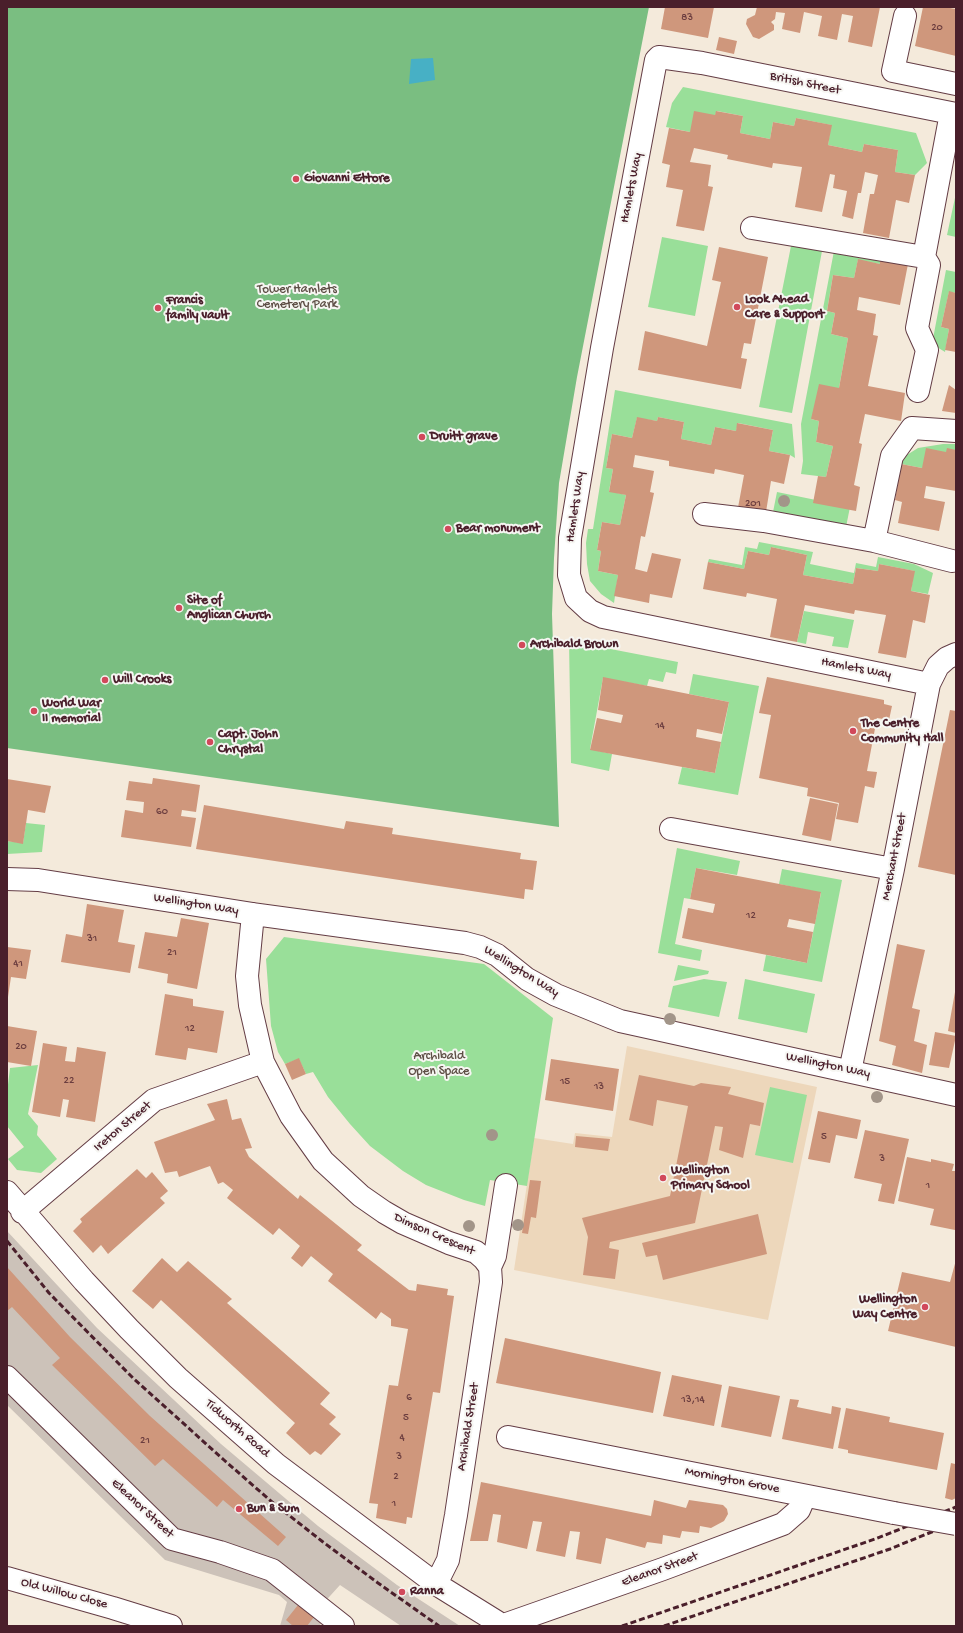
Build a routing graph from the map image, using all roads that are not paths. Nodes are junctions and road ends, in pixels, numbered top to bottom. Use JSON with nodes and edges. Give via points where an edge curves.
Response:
{"nodes":[{"id":1,"x":905,"y":16,"type":"dead end"},
{"id":2,"x":659,"y":57,"type":"joint"},
{"id":3,"x":956,"y":84,"type":"edge"},
{"id":4,"x":953,"y":114,"type":"edge"},
{"id":5,"x":752,"y":228,"type":"dead end"},
{"id":6,"x":924,"y":257,"type":"junction"},
{"id":7,"x":918,"y":391,"type":"dead end"},
{"id":8,"x":956,"y":431,"type":"edge"},
{"id":9,"x":704,"y":514,"type":"dead end"},
{"id":10,"x":874,"y":540,"type":"junction"},
{"id":11,"x":952,"y":561,"type":"dead end"},
{"id":12,"x":956,"y":654,"type":"edge"},
{"id":13,"x":929,"y":684,"type":"junction"},
{"id":14,"x":671,"y":829,"type":"dead end"},
{"id":15,"x":893,"y":869,"type":"junction"},
{"id":16,"x":7,"y":879,"type":"edge"},
{"id":17,"x":253,"y":914,"type":"junction"},
{"id":18,"x":263,"y":1062,"type":"junction"},
{"id":19,"x":850,"y":1071,"type":"junction"},
{"id":20,"x":956,"y":1094,"type":"edge"},
{"id":21,"x":506,"y":1185,"type":"dead end"},
{"id":22,"x":7,"y":1192,"type":"edge"},
{"id":23,"x":22,"y":1212,"type":"junction"},
{"id":24,"x":490,"y":1267,"type":"junction"},
{"id":25,"x":7,"y":1377,"type":"edge"},
{"id":26,"x":508,"y":1437,"type":"dead end"},
{"id":27,"x":805,"y":1496,"type":"junction"},
{"id":28,"x":956,"y":1524,"type":"edge"},
{"id":29,"x":7,"y":1578,"type":"edge"},
{"id":30,"x":436,"y":1584,"type":"junction"},
{"id":31,"x":118,"y":1618,"type":"edge"},
{"id":32,"x":171,"y":1626,"type":"edge"},
{"id":33,"x":343,"y":1626,"type":"edge"},
{"id":34,"x":501,"y":1626,"type":"edge"}],
"edges":[{"from":1,"to":3,"type":"street","via":[[892,71]]},
{"from":2,"to":4,"type":"street","name":"British Street","via":[[702,63]]},
{"from":2,"to":13,"type":"street","name":"Hamlets Way","via":[[656,60],[602,348],[570,538],[569,575],[576,598],[590,612],[604,617]]},
{"from":4,"to":6,"type":"street","name":"British Street"},
{"from":5,"to":6,"type":"street"},
{"from":6,"to":7,"type":"street","name":"British Street","via":[[929,265],[917,328],[927,350]]},
{"from":8,"to":10,"type":"street","via":[[912,428],[892,456]]},
{"from":9,"to":10,"type":"street","via":[[764,521]]},
{"from":10,"to":11,"type":"street"},
{"from":12,"to":13,"type":"street","name":"Merchant Street","via":[[938,666]]},
{"from":13,"to":15,"type":"street","name":"Merchant Street"},
{"from":14,"to":15,"type":"street"},
{"from":15,"to":19,"type":"street","name":"Merchant Street"},
{"from":16,"to":17,"type":"street","name":"Wellington Way","via":[[38,880]]},
{"from":17,"to":18,"type":"street","name":"Dimson Crescent","via":[[247,976],[250,1005]]},
{"from":17,"to":19,"type":"street","name":"Wellington Way","via":[[480,946],[556,996],[620,1021]]},
{"from":18,"to":23,"type":"street","name":"Ireton Street","via":[[154,1100]]},
{"from":18,"to":24,"type":"street","name":"Dimson Crescent","via":[[291,1116],[323,1161],[345,1182],[384,1212],[423,1232],[476,1252]]},
{"from":19,"to":20,"type":"street","name":"Wellington Way"},
{"from":21,"to":24,"type":"street","name":"Archibald Street","via":[[495,1256]]},
{"from":22,"to":23,"type":"street","name":"Tidworth Road"},
{"from":23,"to":30,"type":"street","name":"Tidworth Road","via":[[84,1281],[178,1378],[276,1464]]},
{"from":24,"to":30,"type":"street","name":"Archibald Street","via":[[491,1282],[456,1515],[448,1560]]},
{"from":25,"to":33,"type":"street","name":"Eleanor Street","via":[[172,1539],[272,1570]]},
{"from":26,"to":27,"type":"street","name":"Mornington Grove"},
{"from":27,"to":28,"type":"street","name":"Mornington Grove","bridge":true},
{"from":27,"to":34,"type":"street","name":"Eleanor Street","via":[[799,1510],[783,1524]]},
{"from":29,"to":31,"type":"street","name":"Old Willow Close"},
{"from":30,"to":34,"type":"street","name":"Tidworth Road"},
{"from":31,"to":32,"type":"street","name":"Old Willow Close"}]}
